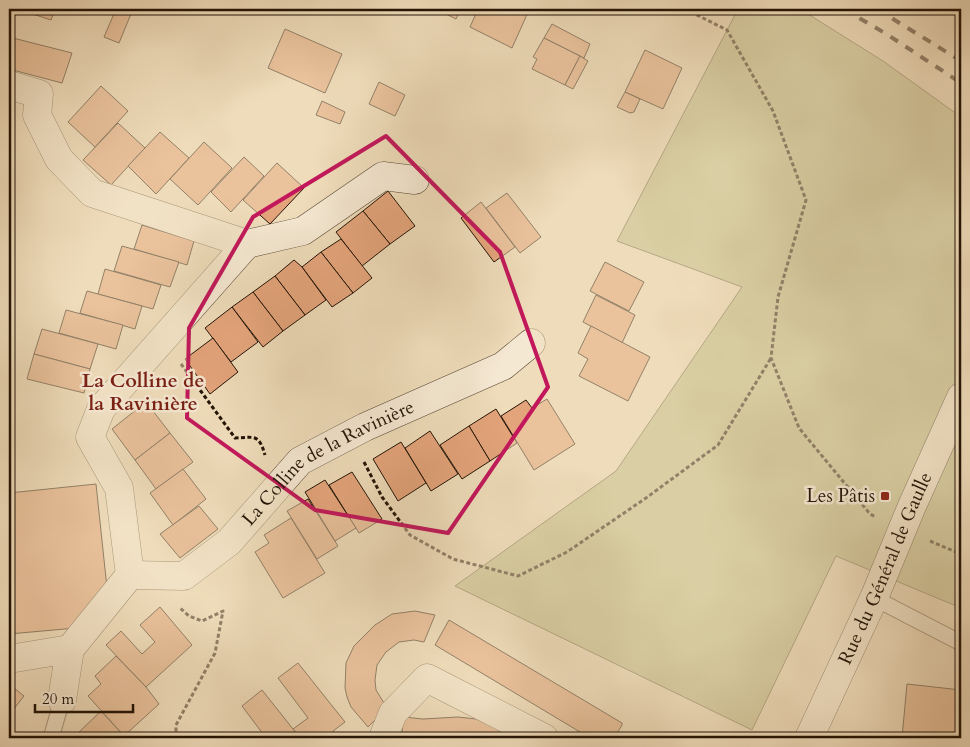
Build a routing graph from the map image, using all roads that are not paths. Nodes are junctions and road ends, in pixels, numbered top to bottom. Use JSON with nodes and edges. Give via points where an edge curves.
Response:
{"nodes":[{"id":1,"x":9,"y":85,"type":"edge"},
{"id":2,"x":415,"y":180,"type":"dead end"},
{"id":3,"x":247,"y":244,"type":"junction"},
{"id":4,"x":531,"y":342,"type":"dead end"},
{"id":5,"x":961,"y":396,"type":"edge"},
{"id":6,"x":130,"y":575,"type":"junction"},
{"id":7,"x":874,"y":598,"type":"junction"},
{"id":8,"x":961,"y":643,"type":"edge"},
{"id":9,"x":70,"y":649,"type":"junction"},
{"id":10,"x":9,"y":659,"type":"edge"},
{"id":11,"x":62,"y":700,"type":"joint"},
{"id":12,"x":52,"y":738,"type":"edge"},
{"id":13,"x":383,"y":738,"type":"edge"},
{"id":14,"x":544,"y":738,"type":"edge"},
{"id":15,"x":809,"y":738,"type":"edge"}],
"edges":[{"from":1,"to":3,"type":"street","via":[[39,94],[37,116],[59,159],[92,193]]},
{"from":2,"to":3,"type":"street","via":[[383,176],[303,231]]},
{"from":3,"to":6,"type":"street","via":[[101,409],[90,437],[119,488]]},
{"from":4,"to":6,"type":"street","name":"La Colline de la Ravinière","via":[[503,366],[300,461],[229,542],[184,576]]},
{"from":5,"to":7,"type":"street","name":"Rue du Général de Gaulle"},
{"from":6,"to":9,"type":"street"},
{"from":7,"to":8,"type":"lane"},
{"from":7,"to":15,"type":"street","name":"Rue du Général de Gaulle"},
{"from":9,"to":10,"type":"street"},
{"from":9,"to":11,"type":"street"},
{"from":11,"to":12,"type":"lane"},
{"from":13,"to":14,"type":"street","via":[[393,713],[427,678]]}]}
